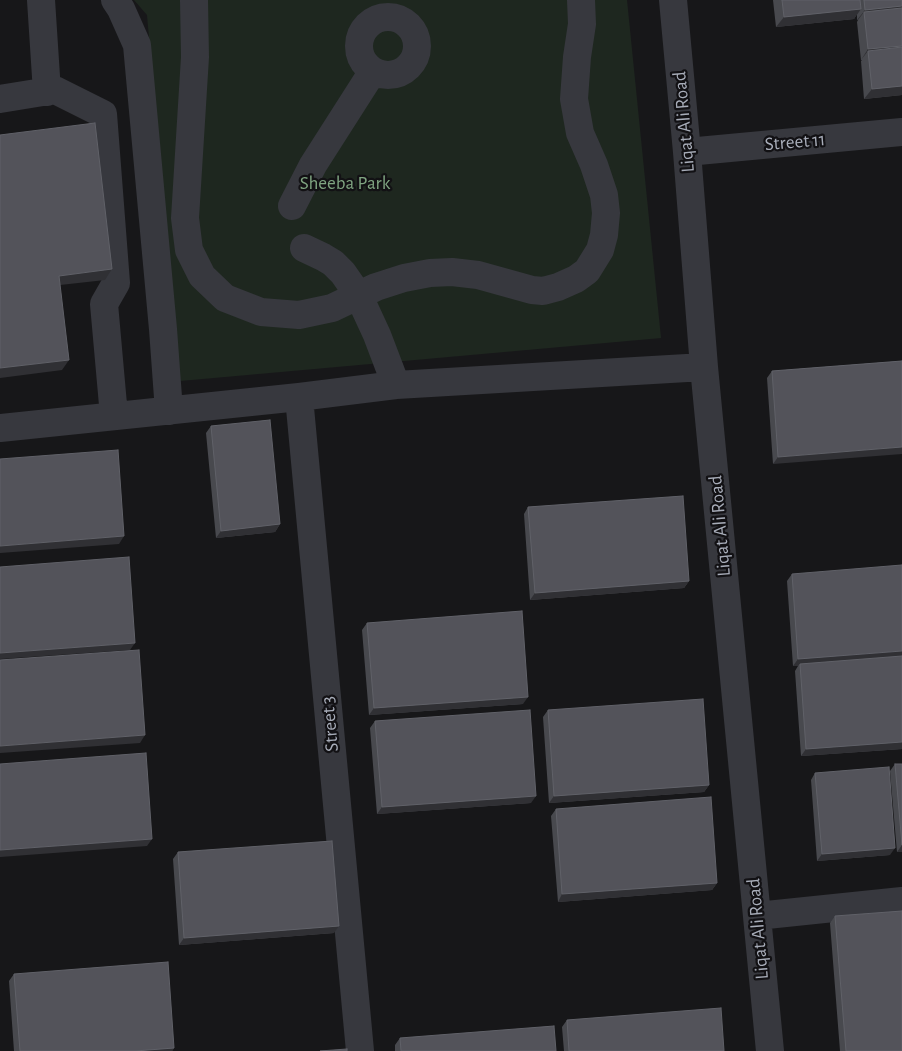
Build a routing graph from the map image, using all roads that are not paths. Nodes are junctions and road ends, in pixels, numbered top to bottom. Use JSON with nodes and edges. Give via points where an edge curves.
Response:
{"nodes":[{"id":1,"x":41,"y":0,"type":"edge"},
{"id":2,"x":115,"y":0,"type":"edge"},
{"id":3,"x":194,"y":0,"type":"edge"},
{"id":4,"x":581,"y":0,"type":"edge"},
{"id":5,"x":673,"y":0,"type":"edge"},
{"id":6,"x":406,"y":10,"type":"edge"},
{"id":7,"x":373,"y":71,"type":"junction"},
{"id":8,"x":47,"y":92,"type":"junction"},
{"id":9,"x":0,"y":100,"type":"edge"},
{"id":10,"x":902,"y":132,"type":"edge"},
{"id":11,"x":687,"y":152,"type":"junction"},
{"id":12,"x":292,"y":206,"type":"dead end"},
{"id":13,"x":304,"y":248,"type":"dead end"},
{"id":14,"x":360,"y":296,"type":"junction"},
{"id":15,"x":704,"y":367,"type":"junction"},
{"id":16,"x":396,"y":385,"type":"junction"},
{"id":17,"x":299,"y":397,"type":"junction"},
{"id":18,"x":168,"y":411,"type":"junction"},
{"id":19,"x":114,"y":416,"type":"junction"},
{"id":20,"x":0,"y":428,"type":"edge"},
{"id":21,"x":902,"y":901,"type":"edge"},
{"id":22,"x":757,"y":916,"type":"junction"},
{"id":23,"x":360,"y":1051,"type":"edge"},
{"id":24,"x":770,"y":1051,"type":"edge"}],
"edges":[{"from":1,"to":8,"type":"street"},
{"from":2,"to":18,"type":"street","via":[[137,44]]},
{"from":3,"to":14,"type":"street","via":[[195,57],[185,218],[189,250],[202,276],[225,298],[261,312],[299,315],[332,308]]},
{"from":4,"to":14,"type":"street","via":[[582,24],[574,99],[580,133],[604,195],[606,213],[600,250],[587,271],[558,287],[543,290],[452,272],[430,273],[385,284]]},
{"from":5,"to":11,"type":"street","name":"Liqat Ali Road"},
{"from":6,"to":7,"type":"street","via":[[392,17],[377,19],[363,31],[359,53]]},
{"from":6,"to":7,"type":"street","via":[[408,24],[417,40],[414,58],[402,72],[382,75]]},
{"from":7,"to":12,"type":"street","via":[[313,165]]},
{"from":8,"to":9,"type":"street"},
{"from":8,"to":19,"type":"street","via":[[56,90],[103,114],[116,282],[104,304]]},
{"from":10,"to":11,"type":"street","name":"Street 11"},
{"from":11,"to":15,"type":"street","name":"Liqat Ali Road"},
{"from":13,"to":14,"type":"street","via":[[333,263]]},
{"from":14,"to":16,"type":"street"},
{"from":15,"to":16,"type":"street"},
{"from":15,"to":22,"type":"street","name":"Liqat Ali Road"},
{"from":16,"to":17,"type":"street"},
{"from":17,"to":18,"type":"street"},
{"from":17,"to":23,"type":"street","name":"Street 3"},
{"from":18,"to":19,"type":"street"},
{"from":19,"to":20,"type":"street"},
{"from":21,"to":22,"type":"street"},
{"from":22,"to":24,"type":"street","name":"Liqat Ali Road"}]}
